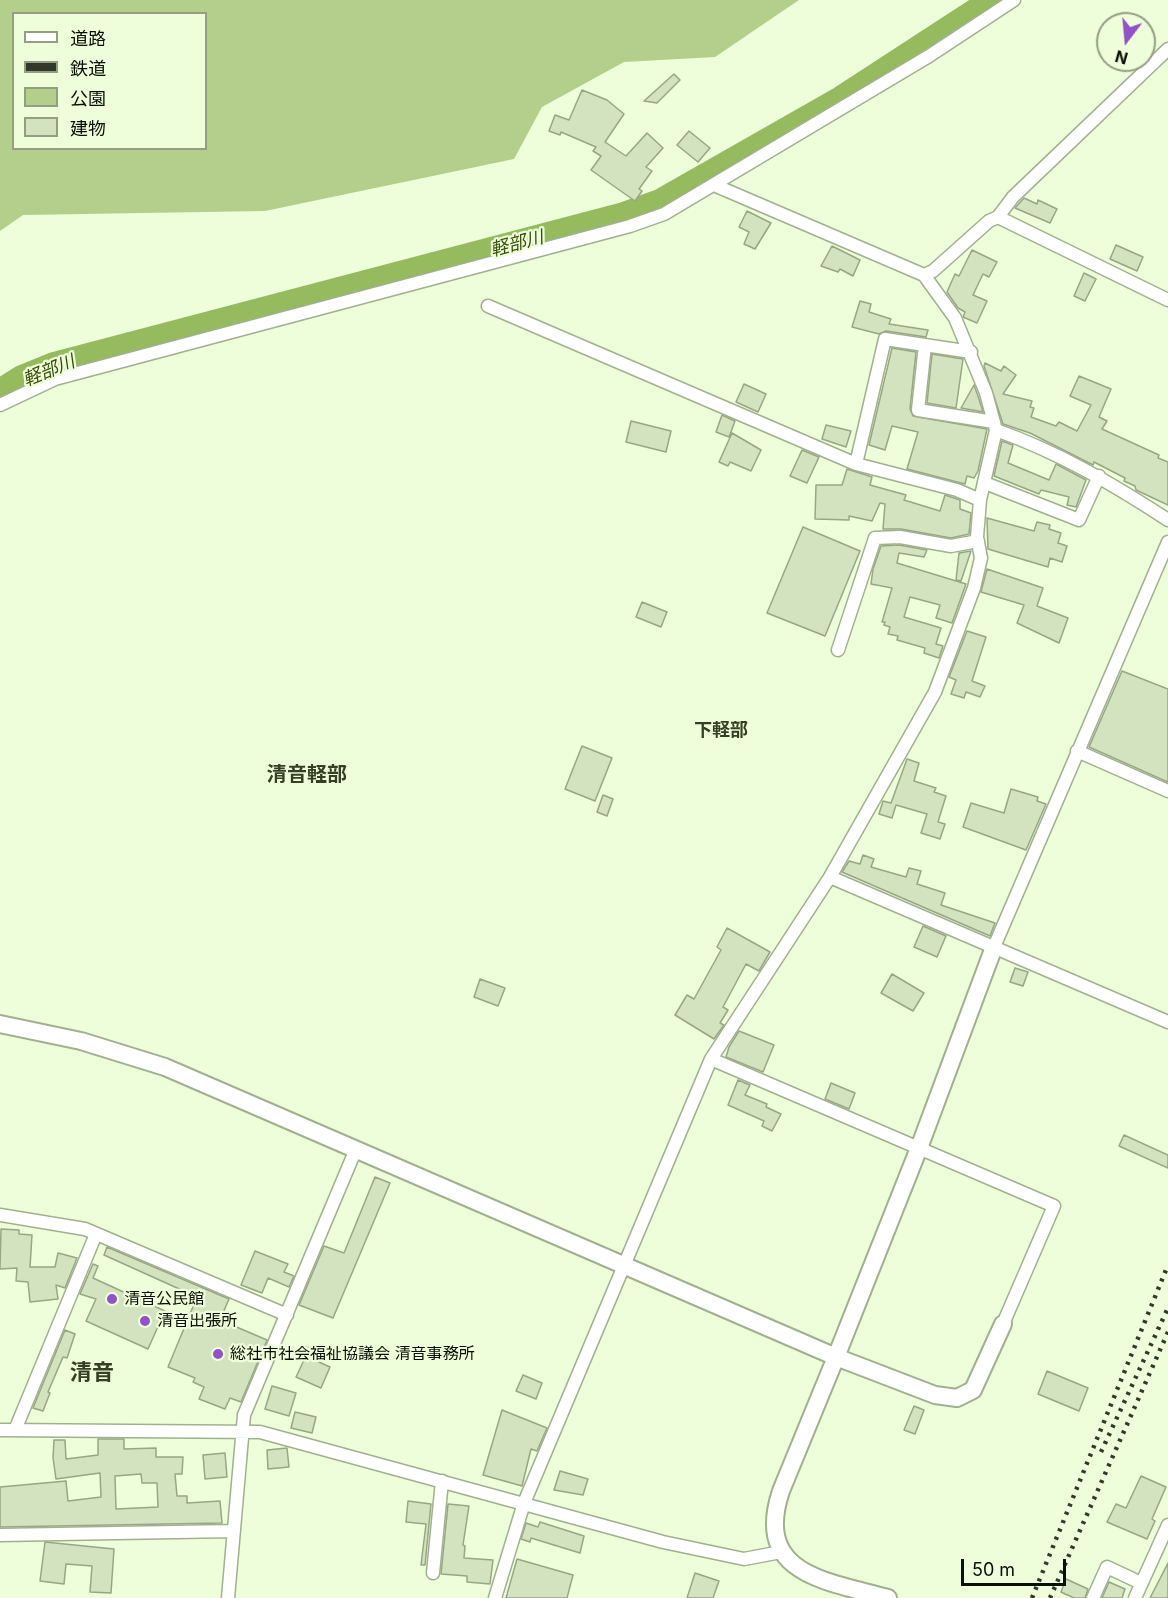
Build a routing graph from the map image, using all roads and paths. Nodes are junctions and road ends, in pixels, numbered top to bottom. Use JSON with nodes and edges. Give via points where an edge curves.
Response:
{"nodes":[{"id":1,"x":1014,"y":0,"type":"edge"},
{"id":2,"x":1166,"y":53,"type":"edge"},
{"id":3,"x":714,"y":185,"type":"junction"},
{"id":4,"x":998,"y":217,"type":"junction"},
{"id":5,"x":924,"y":275,"type":"junction"},
{"id":6,"x":1168,"y":300,"type":"edge"},
{"id":7,"x":488,"y":306,"type":"dead end"},
{"id":8,"x":926,"y":345,"type":"junction"},
{"id":9,"x":971,"y":352,"type":"junction"},
{"id":10,"x":0,"y":405,"type":"edge"},
{"id":11,"x":995,"y":426,"type":"junction"},
{"id":12,"x":856,"y":464,"type":"junction"},
{"id":13,"x":1099,"y":476,"type":"junction"},
{"id":14,"x":984,"y":483,"type":"junction"},
{"id":15,"x":980,"y":500,"type":"junction"},
{"id":16,"x":1168,"y":520,"type":"edge"},
{"id":17,"x":978,"y":541,"type":"junction"},
{"id":18,"x":1168,"y":542,"type":"edge"},
{"id":19,"x":838,"y":650,"type":"dead end"},
{"id":20,"x":1077,"y":752,"type":"junction"},
{"id":21,"x":1168,"y":791,"type":"edge"},
{"id":22,"x":830,"y":878,"type":"junction"},
{"id":23,"x":994,"y":947,"type":"junction"},
{"id":24,"x":1168,"y":1022,"type":"edge"},
{"id":25,"x":0,"y":1024,"type":"edge"},
{"id":26,"x":711,"y":1059,"type":"junction"},
{"id":27,"x":919,"y":1148,"type":"junction"},
{"id":28,"x":356,"y":1149,"type":"junction"},
{"id":29,"x":0,"y":1215,"type":"edge"},
{"id":30,"x":96,"y":1234,"type":"junction"},
{"id":31,"x":625,"y":1264,"type":"junction"},
{"id":32,"x":287,"y":1315,"type":"junction"},
{"id":33,"x":1003,"y":1324,"type":"joint"},
{"id":34,"x":836,"y":1357,"type":"junction"},
{"id":35,"x":0,"y":1430,"type":"edge"},
{"id":36,"x":15,"y":1430,"type":"junction"},
{"id":37,"x":243,"y":1430,"type":"junction"},
{"id":38,"x":442,"y":1480,"type":"junction"},
{"id":39,"x":524,"y":1503,"type":"junction"},
{"id":40,"x":1168,"y":1525,"type":"edge"},
{"id":41,"x":234,"y":1531,"type":"junction"},
{"id":42,"x":0,"y":1535,"type":"edge"},
{"id":43,"x":781,"y":1552,"type":"junction"},
{"id":44,"x":433,"y":1573,"type":"dead end"},
{"id":45,"x":1142,"y":1583,"type":"junction"},
{"id":46,"x":228,"y":1598,"type":"edge"},
{"id":47,"x":495,"y":1598,"type":"edge"},
{"id":48,"x":888,"y":1598,"type":"edge"},
{"id":49,"x":1093,"y":1598,"type":"edge"},
{"id":50,"x":1135,"y":1598,"type":"edge"}],
"edges":[{"from":1,"to":3,"type":"street","via":[[929,56]]},
{"from":2,"to":4,"type":"street","via":[[1013,197]]},
{"from":3,"to":5,"type":"street"},
{"from":3,"to":10,"type":"street","via":[[664,214],[630,226],[55,379]]},
{"from":4,"to":5,"type":"street"},
{"from":4,"to":6,"type":"street"},
{"from":5,"to":9,"type":"street","via":[[955,318]]},
{"from":7,"to":12,"type":"street"},
{"from":8,"to":9,"type":"street"},
{"from":8,"to":11,"type":"street","via":[[918,410]]},
{"from":8,"to":12,"type":"street","via":[[885,339]]},
{"from":9,"to":11,"type":"street"},
{"from":11,"to":13,"type":"street"},
{"from":11,"to":14,"type":"street"},
{"from":12,"to":15,"type":"street","via":[[957,490]]},
{"from":13,"to":14,"type":"street","via":[[1079,520]]},
{"from":13,"to":16,"type":"street"},
{"from":14,"to":15,"type":"street"},
{"from":15,"to":17,"type":"street"},
{"from":17,"to":19,"type":"street","via":[[951,546],[900,537],[875,538]]},
{"from":17,"to":22,"type":"street","via":[[981,558],[974,588],[935,692]]},
{"from":18,"to":20,"type":"street"},
{"from":20,"to":21,"type":"street"},
{"from":20,"to":23,"type":"street"},
{"from":22,"to":23,"type":"street"},
{"from":22,"to":26,"type":"street"},
{"from":23,"to":24,"type":"street"},
{"from":23,"to":27,"type":"street"},
{"from":25,"to":28,"type":"street","via":[[81,1041],[165,1067]]},
{"from":26,"to":27,"type":"street"},
{"from":26,"to":31,"type":"street"},
{"from":27,"to":33,"type":"street","via":[[1054,1206]]},
{"from":27,"to":34,"type":"street"},
{"from":28,"to":31,"type":"street"},
{"from":28,"to":32,"type":"street"},
{"from":29,"to":30,"type":"street"},
{"from":30,"to":32,"type":"street"},
{"from":30,"to":36,"type":"street"},
{"from":31,"to":34,"type":"street"},
{"from":31,"to":39,"type":"street"},
{"from":32,"to":37,"type":"street","via":[[244,1415]]},
{"from":33,"to":34,"type":"street","via":[[973,1390],[957,1398],[935,1395]]},
{"from":34,"to":43,"type":"street","via":[[774,1512],[775,1538]]},
{"from":35,"to":36,"type":"street"},
{"from":36,"to":37,"type":"street"},
{"from":37,"to":38,"type":"street"},
{"from":37,"to":41,"type":"street"},
{"from":38,"to":39,"type":"street"},
{"from":38,"to":44,"type":"street"},
{"from":39,"to":43,"type":"street","via":[[736,1558],[751,1560]]},
{"from":39,"to":47,"type":"street"},
{"from":40,"to":45,"type":"street"},
{"from":41,"to":42,"type":"street"},
{"from":41,"to":46,"type":"street"},
{"from":43,"to":48,"type":"street","via":[[807,1575]]},
{"from":45,"to":49,"type":"street","via":[[1107,1567]]},
{"from":45,"to":50,"type":"street"}]}
